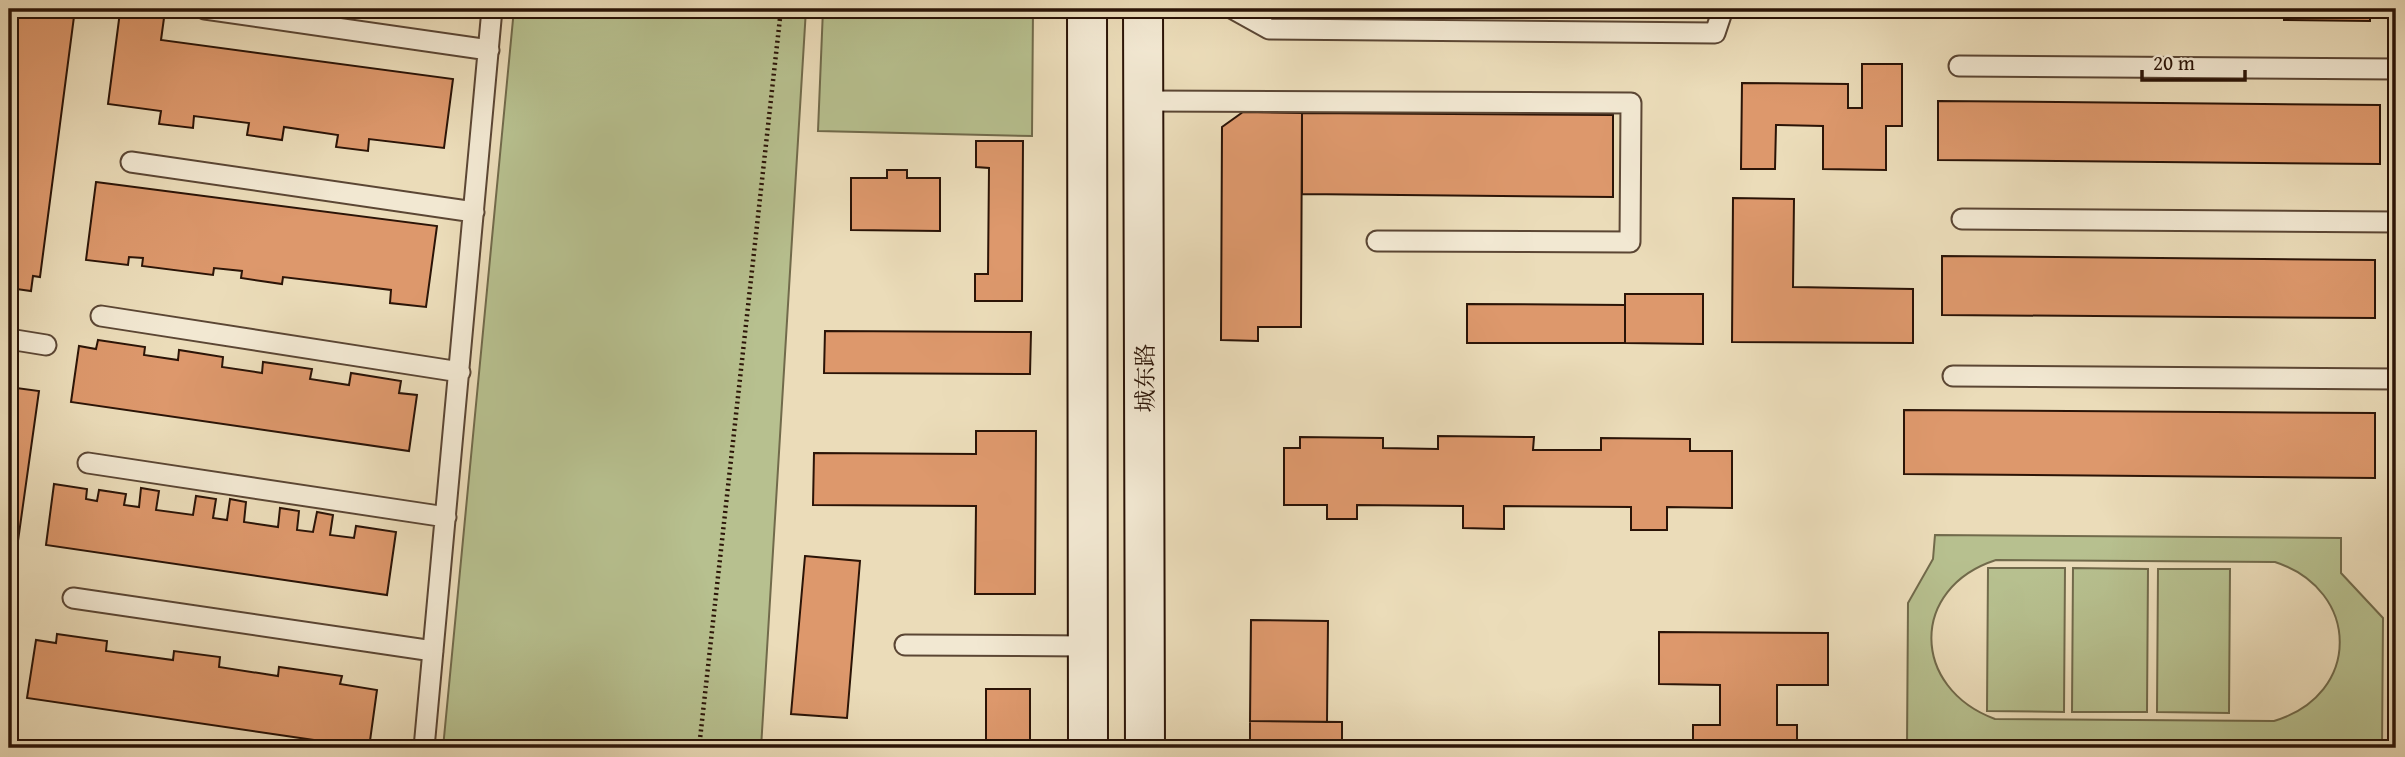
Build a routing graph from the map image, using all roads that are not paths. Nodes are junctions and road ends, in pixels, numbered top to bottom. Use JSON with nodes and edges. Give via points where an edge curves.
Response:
{"nodes":[{"id":1,"x":205,"y":9,"type":"edge"},
{"id":2,"x":492,"y":9,"type":"edge"},
{"id":3,"x":1087,"y":9,"type":"edge"},
{"id":4,"x":1143,"y":9,"type":"edge"},
{"id":5,"x":1233,"y":9,"type":"edge"},
{"id":6,"x":1723,"y":9,"type":"edge"},
{"id":7,"x":489,"y":50,"type":"junction"},
{"id":8,"x":1959,"y":66,"type":"dead end"},
{"id":9,"x":2396,"y":69,"type":"edge"},
{"id":10,"x":1143,"y":101,"type":"junction"},
{"id":11,"x":131,"y":162,"type":"dead end"},
{"id":12,"x":474,"y":212,"type":"junction"},
{"id":13,"x":1962,"y":219,"type":"dead end"},
{"id":14,"x":2396,"y":222,"type":"edge"},
{"id":15,"x":1377,"y":241,"type":"dead end"},
{"id":16,"x":101,"y":316,"type":"dead end"},
{"id":17,"x":9,"y":339,"type":"edge"},
{"id":18,"x":46,"y":345,"type":"dead end"},
{"id":19,"x":460,"y":372,"type":"junction"},
{"id":20,"x":1953,"y":376,"type":"dead end"},
{"id":21,"x":2396,"y":379,"type":"edge"},
{"id":22,"x":88,"y":463,"type":"dead end"},
{"id":23,"x":446,"y":517,"type":"junction"},
{"id":24,"x":73,"y":598,"type":"dead end"},
{"id":25,"x":905,"y":645,"type":"dead end"},
{"id":26,"x":1087,"y":646,"type":"junction"},
{"id":27,"x":433,"y":651,"type":"junction"},
{"id":28,"x":424,"y":748,"type":"edge"},
{"id":29,"x":1088,"y":748,"type":"edge"},
{"id":30,"x":1145,"y":748,"type":"edge"}],
"edges":[{"from":1,"to":7,"type":"lane"},
{"from":2,"to":7,"type":"lane"},
{"from":3,"to":26,"type":"main road"},
{"from":4,"to":10,"type":"main road","name":"城东路"},
{"from":5,"to":6,"type":"lane","via":[[1269,29],[1716,33]]},
{"from":7,"to":12,"type":"lane"},
{"from":8,"to":9,"type":"lane"},
{"from":10,"to":15,"type":"lane","via":[[1631,103],[1630,242]]},
{"from":10,"to":30,"type":"main road","name":"城东路"},
{"from":11,"to":12,"type":"lane"},
{"from":12,"to":19,"type":"lane"},
{"from":13,"to":14,"type":"lane"},
{"from":16,"to":19,"type":"lane"},
{"from":17,"to":18,"type":"lane"},
{"from":19,"to":23,"type":"lane"},
{"from":20,"to":21,"type":"lane"},
{"from":22,"to":23,"type":"lane"},
{"from":23,"to":27,"type":"lane"},
{"from":24,"to":27,"type":"lane"},
{"from":25,"to":26,"type":"lane"},
{"from":26,"to":29,"type":"main road"},
{"from":27,"to":28,"type":"lane"}]}
